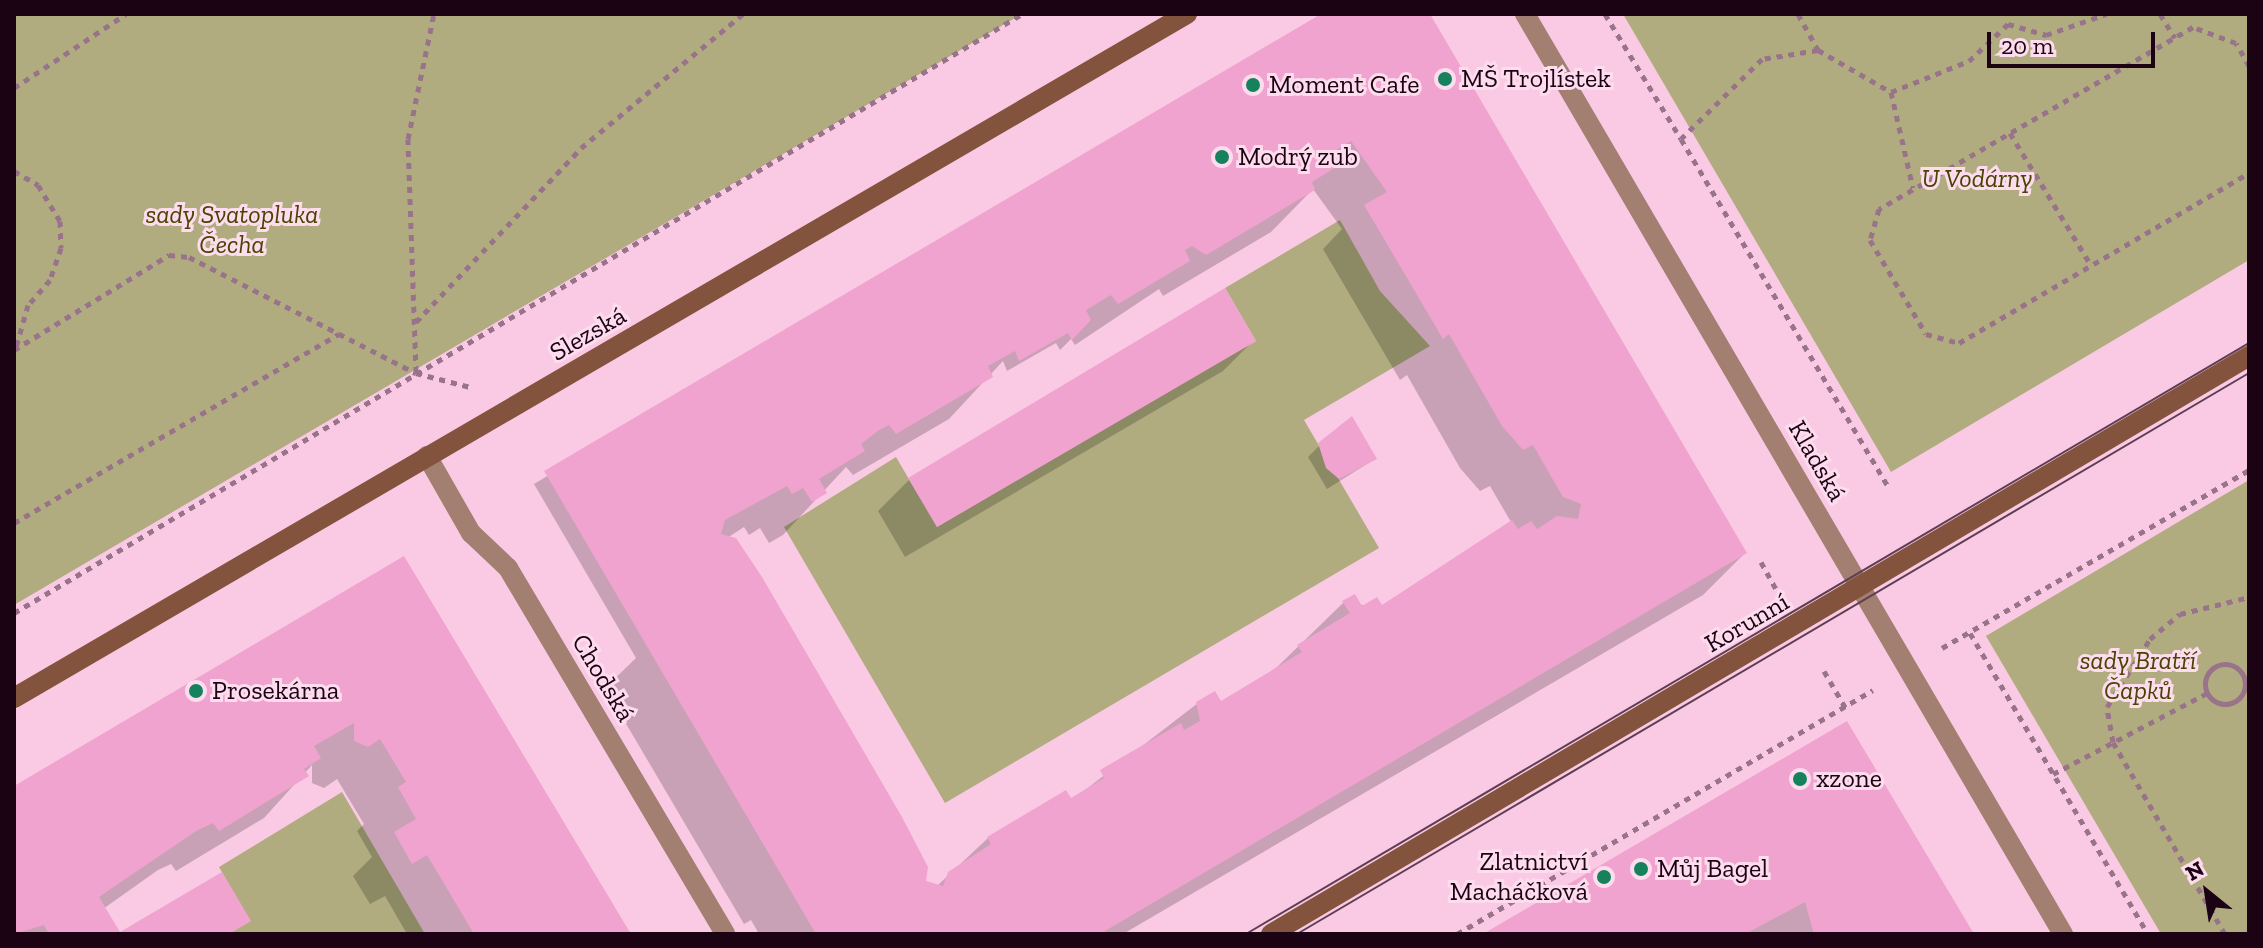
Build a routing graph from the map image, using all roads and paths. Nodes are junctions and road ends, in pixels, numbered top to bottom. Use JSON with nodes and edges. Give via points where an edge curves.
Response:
{"nodes":[{"id":1,"x":126,"y":14,"type":"edge"},
{"id":2,"x":434,"y":14,"type":"edge"},
{"id":3,"x":743,"y":14,"type":"edge"},
{"id":4,"x":1022,"y":14,"type":"edge"},
{"id":5,"x":1187,"y":14,"type":"edge"},
{"id":6,"x":1525,"y":14,"type":"edge"},
{"id":7,"x":1605,"y":14,"type":"edge"},
{"id":8,"x":1798,"y":14,"type":"edge"},
{"id":9,"x":2106,"y":14,"type":"edge"},
{"id":10,"x":2160,"y":14,"type":"edge"},
{"id":11,"x":2175,"y":38,"type":"junction"},
{"id":12,"x":1818,"y":50,"type":"junction"},
{"id":13,"x":2249,"y":66,"type":"edge"},
{"id":14,"x":14,"y":88,"type":"edge"},
{"id":15,"x":1891,"y":92,"type":"junction"},
{"id":16,"x":2010,"y":133,"type":"junction"},
{"id":17,"x":1681,"y":139,"type":"junction"},
{"id":18,"x":14,"y":171,"type":"edge"},
{"id":19,"x":2249,"y":173,"type":"edge"},
{"id":20,"x":1913,"y":188,"type":"junction"},
{"id":21,"x":2091,"y":265,"type":"junction"},
{"id":22,"x":416,"y":322,"type":"junction"},
{"id":23,"x":340,"y":333,"type":"junction"},
{"id":24,"x":14,"y":351,"type":"edge"},
{"id":25,"x":2249,"y":356,"type":"edge"},
{"id":26,"x":416,"y":373,"type":"junction"},
{"id":27,"x":473,"y":387,"type":"dead end"},
{"id":28,"x":427,"y":456,"type":"junction"},
{"id":29,"x":2249,"y":470,"type":"edge"},
{"id":30,"x":1889,"y":488,"type":"dead end"},
{"id":31,"x":14,"y":523,"type":"edge"},
{"id":32,"x":1761,"y":562,"type":"dead end"},
{"id":33,"x":1860,"y":587,"type":"junction"},
{"id":34,"x":1778,"y":594,"type":"dead end"},
{"id":35,"x":2249,"y":597,"type":"edge"},
{"id":36,"x":14,"y":613,"type":"edge"},
{"id":37,"x":1970,"y":633,"type":"junction"},
{"id":38,"x":1933,"y":654,"type":"dead end"},
{"id":39,"x":2249,"y":669,"type":"edge"},
{"id":40,"x":1824,"y":671,"type":"dead end"},
{"id":41,"x":2242,"y":673,"type":"junction"},
{"id":42,"x":1885,"y":683,"type":"dead end"},
{"id":43,"x":2207,"y":693,"type":"junction"},
{"id":44,"x":14,"y":698,"type":"edge"},
{"id":45,"x":1845,"y":707,"type":"junction"},
{"id":46,"x":2113,"y":742,"type":"junction"},
{"id":47,"x":2053,"y":774,"type":"junction"},
{"id":48,"x":1470,"y":931,"type":"edge"},
{"id":49,"x":725,"y":934,"type":"edge"},
{"id":50,"x":1271,"y":934,"type":"edge"},
{"id":51,"x":1457,"y":934,"type":"edge"},
{"id":52,"x":2063,"y":934,"type":"edge"},
{"id":53,"x":2148,"y":934,"type":"edge"},
{"id":54,"x":2225,"y":934,"type":"edge"}],
"edges":[{"from":1,"to":14,"type":"path"},
{"from":2,"to":22,"type":"path","via":[[408,139]]},
{"from":3,"to":22,"type":"path","via":[[581,148]]},
{"from":4,"to":26,"type":"path"},
{"from":5,"to":28,"type":"street","name":"Slezská"},
{"from":6,"to":33,"type":"street","name":"Kladská"},
{"from":7,"to":17,"type":"path"},
{"from":8,"to":12,"type":"path"},
{"from":9,"to":15,"type":"path","via":[[2046,35],[2008,24],[1969,61]]},
{"from":10,"to":11,"type":"path"},
{"from":11,"to":13,"type":"path","via":[[2193,27],[2236,43]]},
{"from":11,"to":16,"type":"path"},
{"from":12,"to":15,"type":"path"},
{"from":12,"to":17,"type":"path","via":[[1762,59]]},
{"from":15,"to":20,"type":"path"},
{"from":16,"to":20,"type":"path"},
{"from":16,"to":21,"type":"path"},
{"from":17,"to":30,"type":"path"},
{"from":18,"to":24,"type":"path","via":[[38,185],[60,221],[61,248],[50,280],[28,305]]},
{"from":19,"to":21,"type":"path"},
{"from":20,"to":21,"type":"path","via":[[1879,209],[1870,240],[1926,334],[1959,343]]},
{"from":22,"to":26,"type":"path"},
{"from":23,"to":24,"type":"path","via":[[189,257],[169,255],[142,265]]},
{"from":23,"to":26,"type":"path"},
{"from":23,"to":31,"type":"path"},
{"from":25,"to":33,"type":"street","name":"Korunní"},
{"from":26,"to":27,"type":"path"},
{"from":26,"to":36,"type":"path"},
{"from":28,"to":44,"type":"street","name":"Slezská"},
{"from":28,"to":49,"type":"street","name":"Chodská","via":[[471,533],[508,568]]},
{"from":29,"to":37,"type":"path"},
{"from":32,"to":34,"type":"path"},
{"from":33,"to":50,"type":"street","name":"Korunní"},
{"from":33,"to":52,"type":"street","name":"Kladská"},
{"from":35,"to":46,"type":"path","via":[[2180,614],[2150,639],[2107,707]]},
{"from":37,"to":38,"type":"path"},
{"from":37,"to":47,"type":"path"},
{"from":39,"to":41,"type":"path"},
{"from":40,"to":45,"type":"path"},
{"from":41,"to":43,"type":"path","via":[[2227,664],[2214,668]]},
{"from":41,"to":43,"type":"path","via":[[2246,686],[2237,700],[2218,703]]},
{"from":42,"to":45,"type":"path"},
{"from":43,"to":46,"type":"path"},
{"from":45,"to":48,"type":"path"},
{"from":46,"to":47,"type":"path"},
{"from":46,"to":54,"type":"path"},
{"from":47,"to":53,"type":"path"},
{"from":48,"to":51,"type":"path"}]}
